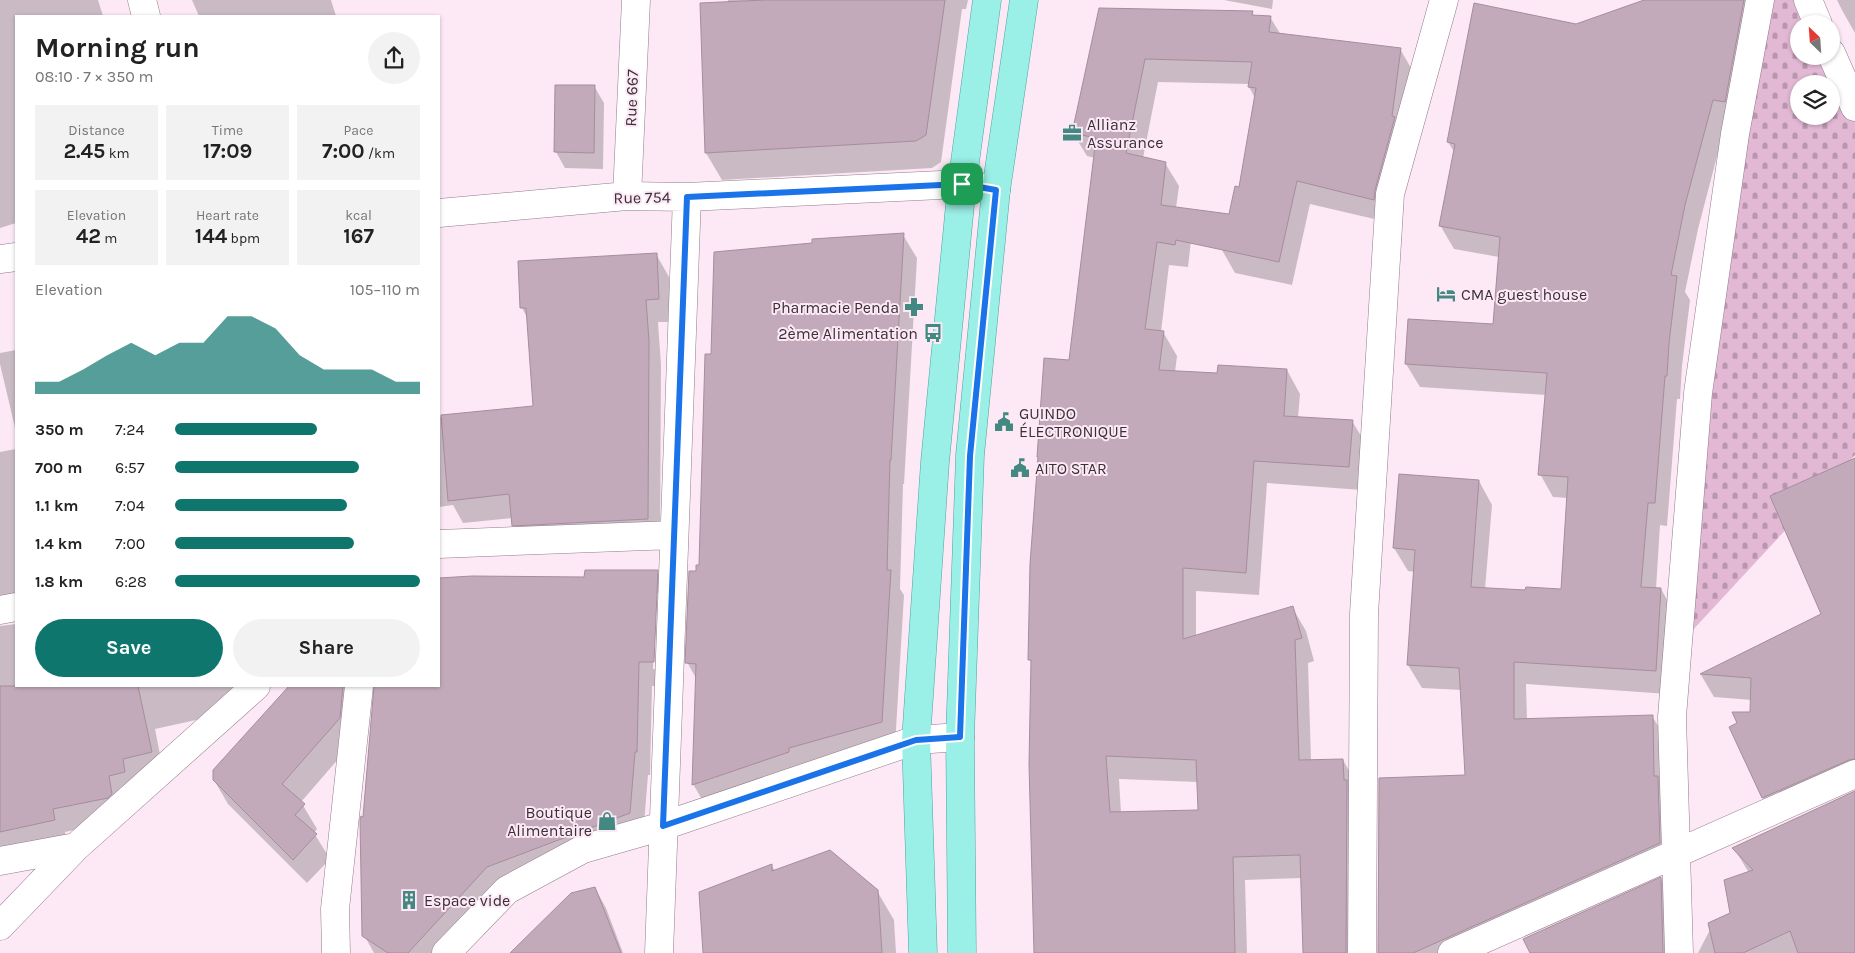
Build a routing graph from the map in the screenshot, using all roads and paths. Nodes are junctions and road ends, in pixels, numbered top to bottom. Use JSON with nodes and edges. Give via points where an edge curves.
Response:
{"nodes":[{"id":1,"x":142,"y":0,"type":"edge"},
{"id":2,"x":636,"y":0,"type":"edge"},
{"id":3,"x":986,"y":0,"type":"edge"},
{"id":4,"x":1024,"y":0,"type":"edge"},
{"id":5,"x":1444,"y":0,"type":"edge"},
{"id":6,"x":1760,"y":0,"type":"edge"},
{"id":7,"x":1808,"y":0,"type":"edge"},
{"id":8,"x":146,"y":15,"type":"edge"},
{"id":9,"x":1814,"y":15,"type":"edge"},
{"id":10,"x":1836,"y":65,"type":"edge"},
{"id":11,"x":1855,"y":107,"type":"edge"},
{"id":12,"x":962,"y":184,"type":"junction"},
{"id":13,"x":996,"y":190,"type":"junction"},
{"id":14,"x":627,"y":196,"type":"junction"},
{"id":15,"x":687,"y":197,"type":"junction"},
{"id":16,"x":440,"y":213,"type":"edge"},
{"id":17,"x":15,"y":257,"type":"edge"},
{"id":18,"x":0,"y":259,"type":"edge"},
{"id":19,"x":674,"y":535,"type":"junction"},
{"id":20,"x":440,"y":544,"type":"edge"},
{"id":21,"x":15,"y":607,"type":"edge"},
{"id":22,"x":0,"y":610,"type":"edge"},
{"id":23,"x":255,"y":687,"type":"edge"},
{"id":24,"x":359,"y":687,"type":"edge"},
{"id":25,"x":960,"y":737,"type":"junction"},
{"id":26,"x":916,"y":740,"type":"junction"},
{"id":27,"x":1855,"y":774,"type":"edge"},
{"id":28,"x":663,"y":826,"type":"junction"},
{"id":29,"x":76,"y":847,"type":"junction"},
{"id":30,"x":1675,"y":854,"type":"junction"},
{"id":31,"x":0,"y":861,"type":"edge"},
{"id":32,"x":0,"y":926,"type":"edge"},
{"id":33,"x":336,"y":953,"type":"edge"},
{"id":34,"x":446,"y":953,"type":"edge"},
{"id":35,"x":659,"y":953,"type":"edge"},
{"id":36,"x":923,"y":953,"type":"edge"},
{"id":37,"x":962,"y":953,"type":"edge"},
{"id":38,"x":1362,"y":953,"type":"edge"},
{"id":39,"x":1452,"y":953,"type":"edge"},
{"id":40,"x":1679,"y":953,"type":"edge"}],
"edges":[{"from":1,"to":8,"type":"street"},
{"from":2,"to":14,"type":"street","name":"Rue 667"},
{"from":3,"to":12,"type":"main road"},
{"from":4,"to":13,"type":"main road"},
{"from":5,"to":38,"type":"street","via":[[1390,194],[1364,614]]},
{"from":6,"to":30,"type":"street","via":[[1736,134],[1698,393],[1672,717]]},
{"from":7,"to":9,"type":"street"},
{"from":10,"to":11,"type":"street"},
{"from":12,"to":13,"type":"street","name":"Rue 754"},
{"from":12,"to":15,"type":"street","name":"Rue 754"},
{"from":12,"to":26,"type":"main road","via":[[935,462]]},
{"from":13,"to":25,"type":"main road","via":[[970,456]]},
{"from":14,"to":15,"type":"street","name":"Rue 754"},
{"from":14,"to":16,"type":"street","name":"Rue 754"},
{"from":15,"to":19,"type":"street"},
{"from":17,"to":18,"type":"street"},
{"from":19,"to":20,"type":"street"},
{"from":19,"to":28,"type":"street"},
{"from":21,"to":22,"type":"street"},
{"from":23,"to":29,"type":"street"},
{"from":24,"to":33,"type":"street","via":[[335,909]]},
{"from":25,"to":26,"type":"street"},
{"from":25,"to":37,"type":"main road"},
{"from":26,"to":28,"type":"street"},
{"from":26,"to":36,"type":"main road"},
{"from":27,"to":30,"type":"street"},
{"from":28,"to":34,"type":"street","via":[[583,849],[507,890]]},
{"from":28,"to":35,"type":"street"},
{"from":29,"to":31,"type":"street"},
{"from":29,"to":32,"type":"street"},
{"from":30,"to":39,"type":"street"},
{"from":30,"to":40,"type":"street"}]}
